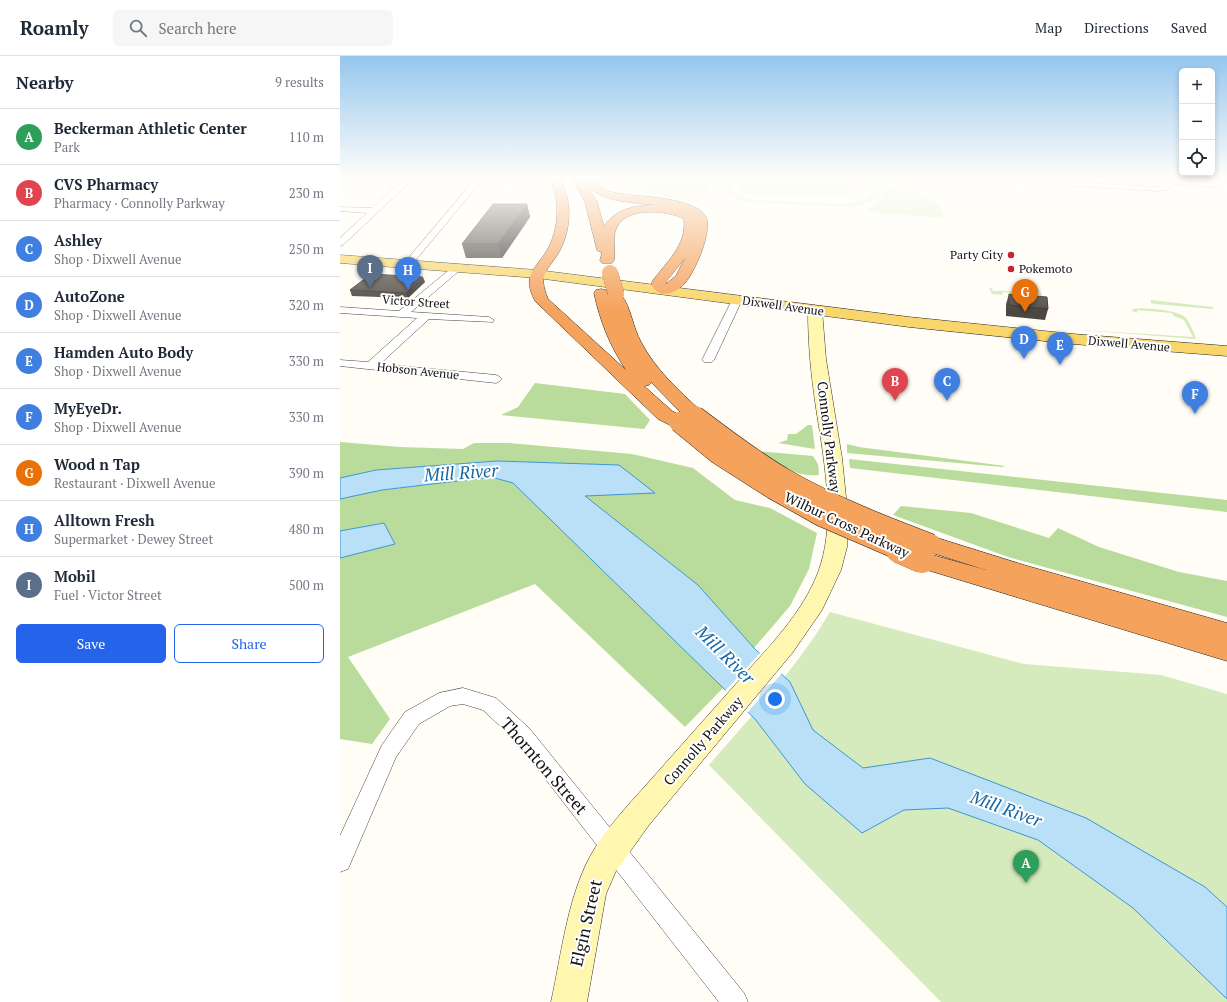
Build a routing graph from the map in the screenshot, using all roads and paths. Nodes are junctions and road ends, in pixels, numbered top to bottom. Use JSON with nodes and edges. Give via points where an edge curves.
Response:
{"nodes":[{"id":1,"x":362,"y":222,"type":"edge"},
{"id":2,"x":443,"y":222,"type":"edge"},
{"id":3,"x":562,"y":222,"type":"edge"},
{"id":4,"x":585,"y":222,"type":"edge"},
{"id":5,"x":595,"y":222,"type":"edge"},
{"id":6,"x":614,"y":222,"type":"edge"},
{"id":7,"x":691,"y":222,"type":"edge"},
{"id":8,"x":701,"y":222,"type":"edge"},
{"id":9,"x":340,"y":243,"type":"edge"},
{"id":10,"x":593,"y":256,"type":"dead end"},
{"id":11,"x":340,"y":259,"type":"edge"},
{"id":12,"x":407,"y":265,"type":"junction"},
{"id":13,"x":457,"y":268,"type":"junction"},
{"id":14,"x":604,"y":268,"type":"junction"},
{"id":15,"x":537,"y":274,"type":"junction"},
{"id":16,"x":663,"y":290,"type":"junction"},
{"id":17,"x":737,"y":300,"type":"junction"},
{"id":18,"x":340,"y":310,"type":"edge"},
{"id":19,"x":815,"y":310,"type":"junction"},
{"id":20,"x":402,"y":314,"type":"junction"},
{"id":21,"x":426,"y":316,"type":"junction"},
{"id":22,"x":489,"y":320,"type":"dead end"},
{"id":23,"x":1227,"y":352,"type":"edge"},
{"id":24,"x":708,"y":360,"type":"dead end"},
{"id":25,"x":340,"y":363,"type":"edge"},
{"id":26,"x":371,"y":366,"type":"junction"},
{"id":27,"x":496,"y":379,"type":"dead end"},
{"id":28,"x":687,"y":419,"type":"junction"},
{"id":29,"x":926,"y":552,"type":"junction"},
{"id":30,"x":1227,"y":633,"type":"edge"},
{"id":31,"x":1227,"y":650,"type":"edge"},
{"id":32,"x":613,"y":848,"type":"junction"},
{"id":33,"x":340,"y":860,"type":"edge"},
{"id":34,"x":569,"y":1002,"type":"edge"},
{"id":35,"x":735,"y":1002,"type":"edge"}],
"edges":[{"from":1,"to":9,"type":"street"},
{"from":2,"to":12,"type":"street"},
{"from":3,"to":15,"type":"highway","via":[[553,250]]},
{"from":4,"to":10,"type":"highway"},
{"from":5,"to":14,"type":"highway","name":"Wilbur Cross Parkway"},
{"from":6,"to":14,"type":"highway","via":[[608,233],[610,252]]},
{"from":7,"to":16,"type":"highway","via":[[689,237],[674,265],[659,282]]},
{"from":8,"to":16,"type":"highway","via":[[698,242],[682,278],[678,284]]},
{"from":11,"to":12,"type":"main road","name":"Dixwell Avenue"},
{"from":12,"to":13,"type":"main road","name":"Dixwell Avenue"},
{"from":13,"to":15,"type":"main road","name":"Dixwell Avenue"},
{"from":13,"to":20,"type":"street"},
{"from":14,"to":28,"type":"highway","name":"Wilbur Cross Parkway","bridge":true,"via":[[608,294],[605,312],[614,337],[628,362],[653,395]]},
{"from":15,"to":16,"type":"main road","name":"Dixwell Avenue"},
{"from":15,"to":28,"type":"highway","via":[[538,294],[542,301],[665,415]]},
{"from":16,"to":17,"type":"main road","name":"Dixwell Avenue"},
{"from":17,"to":19,"type":"main road","name":"Dixwell Avenue"},
{"from":17,"to":24,"type":"street"},
{"from":18,"to":20,"type":"street","name":"Victor Street"},
{"from":19,"to":23,"type":"main road","name":"Dixwell Avenue","via":[[1019,334]]},
{"from":19,"to":32,"type":"main road","name":"Connolly Parkway","via":[[815,336],[836,483],[838,530],[831,569],[800,626]]},
{"from":20,"to":21,"type":"street","name":"Victor Street"},
{"from":21,"to":22,"type":"street","name":"Victor Street"},
{"from":21,"to":26,"type":"street"},
{"from":25,"to":26,"type":"street","name":"Hobson Avenue"},
{"from":26,"to":27,"type":"street","name":"Hobson Avenue"},
{"from":28,"to":29,"type":"highway","name":"Wilbur Cross Parkway","bridge":true,"via":[[718,454],[821,516]]},
{"from":29,"to":30,"type":"highway","name":"Wilbur Cross Parkway","via":[[1022,574]]},
{"from":29,"to":31,"type":"highway","name":"Wilbur Cross Parkway"},
{"from":32,"to":33,"type":"street","name":"Thornton Street","via":[[522,734],[489,704],[463,696],[446,699],[412,718],[389,750]]},
{"from":32,"to":34,"type":"main road","name":"Elgin Street","via":[[601,866],[590,894]]},
{"from":32,"to":35,"type":"street","name":"Thornton Street"}]}
